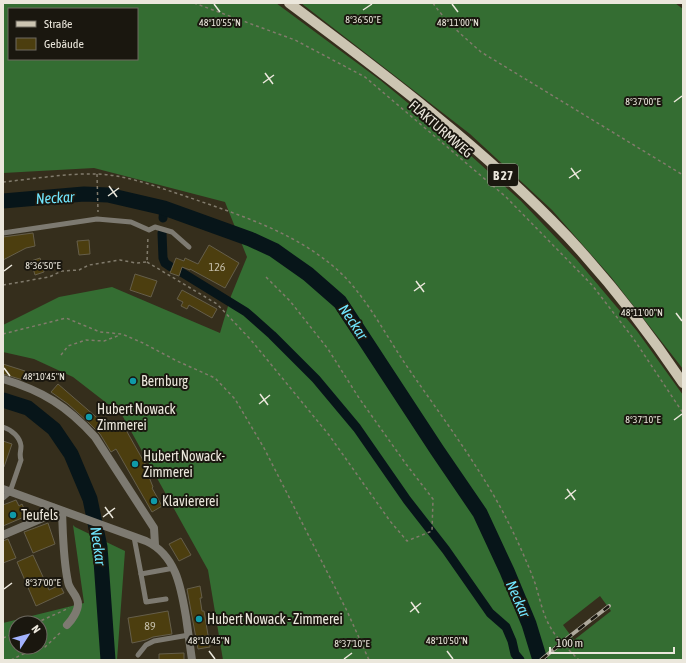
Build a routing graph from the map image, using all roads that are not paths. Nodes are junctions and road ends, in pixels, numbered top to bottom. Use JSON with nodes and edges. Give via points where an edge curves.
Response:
{"nodes":[{"id":1,"x":289,"y":3,"type":"edge"},
{"id":2,"x":3,"y":233,"type":"edge"},
{"id":3,"x":189,"y":247,"type":"dead end"},
{"id":4,"x":3,"y":379,"type":"edge"},
{"id":5,"x":683,"y":383,"type":"edge"},
{"id":6,"x":3,"y":427,"type":"edge"},
{"id":7,"x":7,"y":490,"type":"edge"},
{"id":8,"x":3,"y":498,"type":"edge"},
{"id":9,"x":58,"y":510,"type":"junction"},
{"id":10,"x":3,"y":535,"type":"edge"},
{"id":11,"x":134,"y":537,"type":"junction"},
{"id":12,"x":155,"y":545,"type":"junction"},
{"id":13,"x":174,"y":568,"type":"junction"},
{"id":14,"x":141,"y":574,"type":"junction"},
{"id":15,"x":166,"y":599,"type":"dead end"},
{"id":16,"x":67,"y":625,"type":"road end"},
{"id":17,"x":189,"y":636,"type":"junction"},
{"id":18,"x":138,"y":655,"type":"dead end"},
{"id":19,"x":192,"y":660,"type":"edge"}],
"edges":[{"from":1,"to":5,"type":"main road","number":"B 27","via":[[428,109],[519,190],[600,274]]},
{"from":2,"to":3,"type":"lane","via":[[98,220],[131,222],[149,230],[155,227],[172,232]]},
{"from":4,"to":12,"type":"street","via":[[42,393],[57,402],[87,428],[154,528]]},
{"from":6,"to":7,"type":"lane","via":[[13,432],[19,442],[22,460]]},
{"from":7,"to":8,"type":"lane"},
{"from":7,"to":9,"type":"street"},
{"from":9,"to":10,"type":"street"},
{"from":9,"to":11,"type":"street"},
{"from":9,"to":16,"type":"street","via":[[66,574],[69,587],[78,604],[72,621]]},
{"from":11,"to":12,"type":"street"},
{"from":11,"to":14,"type":"lane"},
{"from":12,"to":13,"type":"street"},
{"from":13,"to":14,"type":"lane"},
{"from":13,"to":17,"type":"street"},
{"from":14,"to":15,"type":"lane","via":[[146,602]]},
{"from":17,"to":18,"type":"lane","via":[[154,641],[146,645]]},
{"from":17,"to":19,"type":"street"}]}
